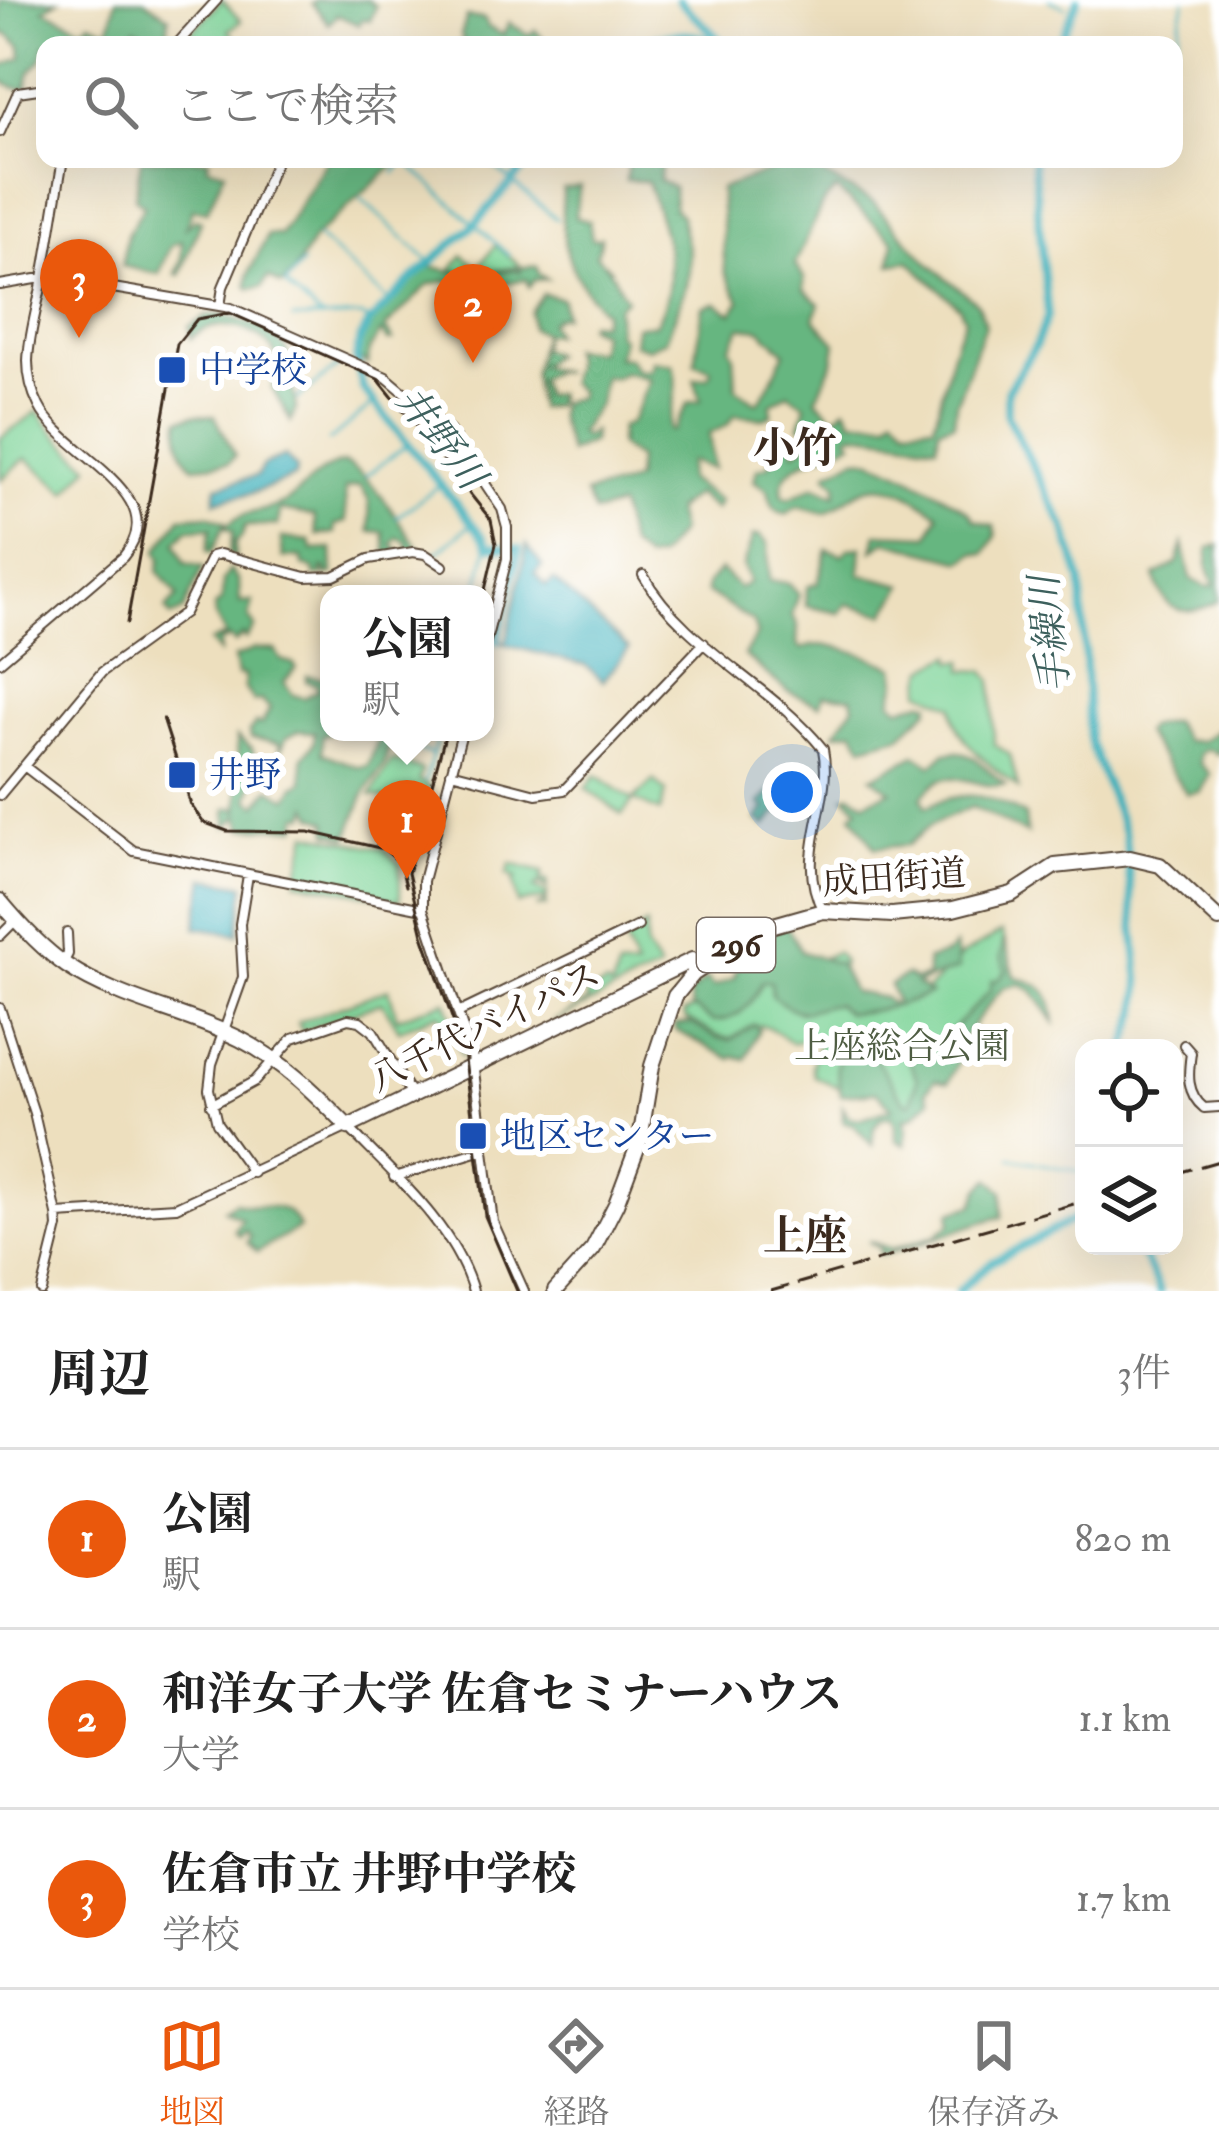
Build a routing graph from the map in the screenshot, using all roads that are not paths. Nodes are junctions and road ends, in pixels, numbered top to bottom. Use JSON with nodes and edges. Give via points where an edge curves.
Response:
{"nodes":[{"id":1,"x":217,"y":0,"type":"edge"},
{"id":2,"x":187,"y":36,"type":"edge"},
{"id":3,"x":36,"y":89,"type":"edge"},
{"id":4,"x":0,"y":132,"type":"edge"},
{"id":5,"x":61,"y":168,"type":"edge"},
{"id":6,"x":273,"y":168,"type":"edge"},
{"id":7,"x":43,"y":276,"type":"junction"},
{"id":8,"x":0,"y":284,"type":"edge"},
{"id":9,"x":220,"y":306,"type":"junction"},
{"id":10,"x":442,"y":566,"type":"dead end"},
{"id":11,"x":643,"y":575,"type":"dead end"},
{"id":12,"x":494,"y":609,"type":"edge"},
{"id":13,"x":704,"y":644,"type":"junction"},
{"id":14,"x":0,"y":662,"type":"edge"},
{"id":15,"x":460,"y":741,"type":"edge"},
{"id":16,"x":24,"y":766,"type":"junction"},
{"id":17,"x":452,"y":772,"type":"junction"},
{"id":18,"x":0,"y":795,"type":"edge"},
{"id":19,"x":248,"y":874,"type":"junction"},
{"id":20,"x":0,"y":901,"type":"edge"},
{"id":21,"x":423,"y":909,"type":"junction"},
{"id":22,"x":823,"y":911,"type":"junction"},
{"id":23,"x":16,"y":920,"type":"junction"},
{"id":24,"x":1219,"y":920,"type":"edge"},
{"id":25,"x":638,"y":926,"type":"dead end"},
{"id":26,"x":67,"y":933,"type":"dead end"},
{"id":27,"x":0,"y":936,"type":"edge"},
{"id":28,"x":64,"y":963,"type":"junction"},
{"id":29,"x":704,"y":966,"type":"junction"},
{"id":30,"x":0,"y":1008,"type":"edge"},
{"id":31,"x":458,"y":1013,"type":"junction"},
{"id":32,"x":224,"y":1032,"type":"junction"},
{"id":33,"x":1184,"y":1045,"type":"dead end"},
{"id":34,"x":273,"y":1059,"type":"junction"},
{"id":35,"x":473,"y":1067,"type":"junction"},
{"id":36,"x":412,"y":1095,"type":"junction"},
{"id":37,"x":211,"y":1106,"type":"junction"},
{"id":38,"x":1219,"y":1107,"type":"edge"},
{"id":39,"x":348,"y":1127,"type":"junction"},
{"id":40,"x":483,"y":1150,"type":"junction"},
{"id":41,"x":253,"y":1173,"type":"junction"},
{"id":42,"x":394,"y":1177,"type":"junction"},
{"id":43,"x":57,"y":1214,"type":"junction"},
{"id":44,"x":473,"y":1289,"type":"edge"},
{"id":45,"x":42,"y":1291,"type":"edge"},
{"id":46,"x":524,"y":1291,"type":"edge"},
{"id":47,"x":556,"y":1291,"type":"edge"}],
"edges":[{"from":1,"to":2,"type":"street"},
{"from":3,"to":4,"type":"street","via":[[18,92]]},
{"from":5,"to":7,"type":"street"},
{"from":6,"to":9,"type":"street"},
{"from":7,"to":8,"type":"street"},
{"from":7,"to":9,"type":"street"},
{"from":7,"to":14,"type":"street","via":[[29,356],[34,395],[53,428],[126,493],[138,526],[123,556]]},
{"from":9,"to":12,"type":"street","via":[[365,366],[446,426],[508,527]]},
{"from":10,"to":16,"type":"street","via":[[416,552],[306,578],[212,556],[184,613],[102,672]]},
{"from":11,"to":13,"type":"street"},
{"from":13,"to":17,"type":"street","via":[[564,790],[536,794]]},
{"from":13,"to":22,"type":"street","via":[[823,748],[811,871]]},
{"from":15,"to":17,"type":"street"},
{"from":16,"to":18,"type":"street"},
{"from":16,"to":19,"type":"street","via":[[134,851]]},
{"from":17,"to":21,"type":"street"},
{"from":19,"to":21,"type":"street"},
{"from":19,"to":32,"type":"street","via":[[243,977]]},
{"from":20,"to":23,"type":"highway","name":"八千代バイパス"},
{"from":21,"to":31,"type":"street"},
{"from":22,"to":24,"type":"highway","name":"成田街道","number":"296","via":[[947,910],[1012,894],[1054,866],[1125,858],[1160,865]]},
{"from":22,"to":29,"type":"highway","name":"成田街道","number":"296","via":[[769,925]]},
{"from":23,"to":27,"type":"street"},
{"from":23,"to":28,"type":"highway","name":"八千代バイパス"},
{"from":25,"to":31,"type":"street"},
{"from":26,"to":28,"type":"street"},
{"from":28,"to":32,"type":"highway","name":"八千代バイパス"},
{"from":29,"to":35,"type":"highway","name":"八千代バイパス","number":"296","via":[[692,960]]},
{"from":29,"to":47,"type":"highway","name":"成田街道","number":"296","via":[[673,1000],[640,1140],[607,1226]]},
{"from":30,"to":43,"type":"street"},
{"from":31,"to":35,"type":"street"},
{"from":32,"to":34,"type":"highway","name":"八千代バイパス"},
{"from":32,"to":37,"type":"street","via":[[210,1074]]},
{"from":33,"to":38,"type":"street","via":[[1197,1102]]},
{"from":34,"to":36,"type":"street","via":[[299,1035],[356,1020],[373,1031]]},
{"from":34,"to":37,"type":"street","via":[[255,1081]]},
{"from":34,"to":39,"type":"highway","name":"八千代バイパス"},
{"from":35,"to":36,"type":"highway","name":"八千代バイパス","number":"296"},
{"from":35,"to":40,"type":"street"},
{"from":36,"to":39,"type":"highway","name":"八千代バイパス","number":"296"},
{"from":37,"to":41,"type":"street"},
{"from":39,"to":41,"type":"street"},
{"from":39,"to":42,"type":"street"},
{"from":40,"to":42,"type":"street"},
{"from":40,"to":46,"type":"street","via":[[495,1229]]},
{"from":41,"to":43,"type":"street","via":[[164,1210]]},
{"from":42,"to":44,"type":"street","via":[[449,1238]]},
{"from":43,"to":45,"type":"street"}]}
